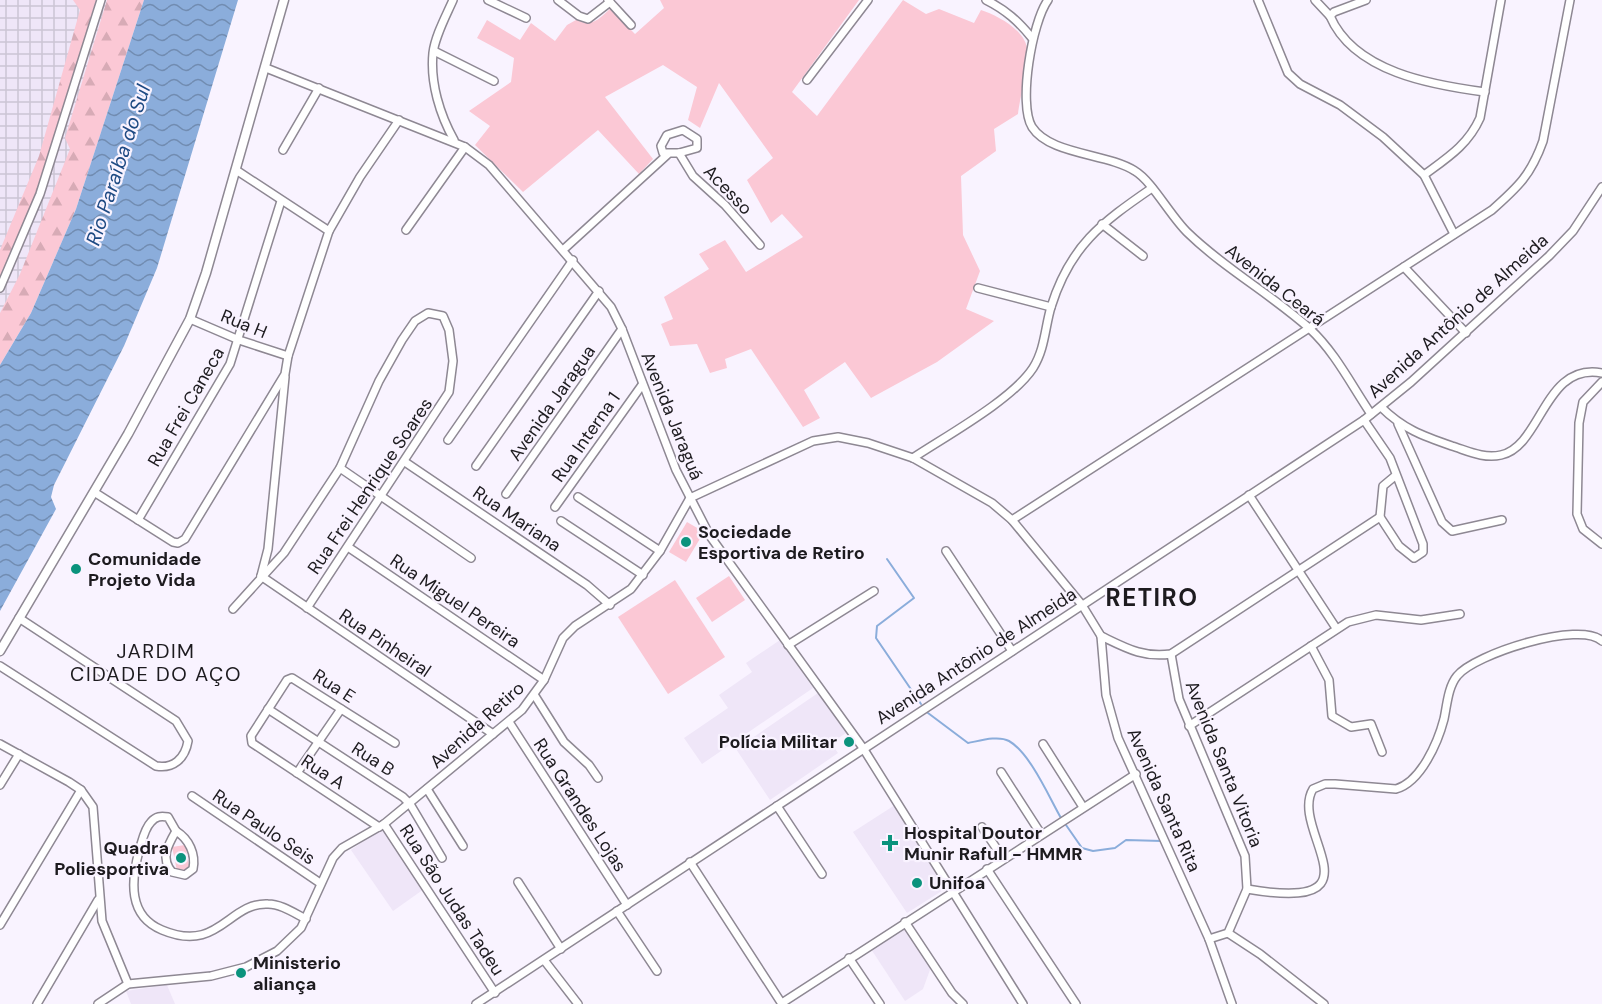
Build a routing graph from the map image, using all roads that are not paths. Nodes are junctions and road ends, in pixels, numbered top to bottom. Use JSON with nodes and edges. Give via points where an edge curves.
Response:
{"nodes":[{"id":1,"x":101,"y":0,"type":"edge"},
{"id":2,"x":284,"y":0,"type":"edge"},
{"id":3,"x":453,"y":0,"type":"edge"},
{"id":4,"x":488,"y":0,"type":"edge"},
{"id":5,"x":558,"y":0,"type":"edge"},
{"id":6,"x":868,"y":0,"type":"edge"},
{"id":7,"x":986,"y":0,"type":"edge"},
{"id":8,"x":1048,"y":0,"type":"edge"},
{"id":9,"x":1258,"y":0,"type":"edge"},
{"id":10,"x":1315,"y":0,"type":"edge"},
{"id":11,"x":1366,"y":0,"type":"edge"},
{"id":12,"x":1501,"y":0,"type":"edge"},
{"id":13,"x":1570,"y":0,"type":"edge"},
{"id":14,"x":609,"y":1,"type":"edge"},
{"id":15,"x":1332,"y":14,"type":"junction"},
{"id":16,"x":526,"y":18,"type":"dead end"},
{"id":17,"x":631,"y":25,"type":"dead end"},
{"id":18,"x":1032,"y":38,"type":"junction"},
{"id":19,"x":434,"y":51,"type":"junction"},
{"id":20,"x":266,"y":68,"type":"junction"},
{"id":21,"x":807,"y":80,"type":"dead end"},
{"id":22,"x":494,"y":81,"type":"dead end"},
{"id":23,"x":319,"y":88,"type":"junction"},
{"id":24,"x":1485,"y":92,"type":"junction"},
{"id":25,"x":399,"y":120,"type":"junction"},
{"id":26,"x":454,"y":141,"type":"junction"},
{"id":27,"x":465,"y":147,"type":"junction"},
{"id":28,"x":283,"y":150,"type":"dead end"},
{"id":29,"x":679,"y":153,"type":"junction"},
{"id":30,"x":667,"y":155,"type":"junction"},
{"id":31,"x":236,"y":170,"type":"junction"},
{"id":32,"x":1424,"y":175,"type":"junction"},
{"id":33,"x":1602,"y":187,"type":"edge"},
{"id":34,"x":1152,"y":188,"type":"junction"},
{"id":35,"x":281,"y":201,"type":"junction"},
{"id":36,"x":1102,"y":224,"type":"junction"},
{"id":37,"x":406,"y":230,"type":"dead end"},
{"id":38,"x":329,"y":231,"type":"junction"},
{"id":39,"x":1454,"y":234,"type":"junction"},
{"id":40,"x":760,"y":245,"type":"dead end"},
{"id":41,"x":564,"y":249,"type":"junction"},
{"id":42,"x":1143,"y":256,"type":"dead end"},
{"id":43,"x":573,"y":260,"type":"junction"},
{"id":44,"x":1404,"y":267,"type":"junction"},
{"id":45,"x":0,"y":288,"type":"edge"},
{"id":46,"x":978,"y":288,"type":"dead end"},
{"id":47,"x":599,"y":291,"type":"junction"},
{"id":48,"x":1051,"y":307,"type":"junction"},
{"id":49,"x":190,"y":319,"type":"junction"},
{"id":50,"x":622,"y":329,"type":"junction"},
{"id":51,"x":1310,"y":329,"type":"junction"},
{"id":52,"x":1466,"y":333,"type":"junction"},
{"id":53,"x":239,"y":340,"type":"junction"},
{"id":54,"x":288,"y":356,"type":"junction"},
{"id":55,"x":1602,"y":373,"type":"edge"},
{"id":56,"x":285,"y":375,"type":"junction"},
{"id":57,"x":1602,"y":382,"type":"edge"},
{"id":58,"x":642,"y":385,"type":"junction"},
{"id":59,"x":1381,"y":407,"type":"junction"},
{"id":60,"x":1371,"y":414,"type":"junction"},
{"id":61,"x":1364,"y":420,"type":"junction"},
{"id":62,"x":1398,"y":424,"type":"junction"},
{"id":63,"x":448,"y":440,"type":"dead end"},
{"id":64,"x":913,"y":458,"type":"junction"},
{"id":65,"x":405,"y":462,"type":"junction"},
{"id":66,"x":476,"y":466,"type":"dead end"},
{"id":67,"x":340,"y":468,"type":"junction"},
{"id":68,"x":1395,"y":476,"type":"junction"},
{"id":69,"x":94,"y":492,"type":"junction"},
{"id":70,"x":506,"y":494,"type":"dead end"},
{"id":71,"x":1249,"y":495,"type":"junction"},
{"id":72,"x":578,"y":497,"type":"dead end"},
{"id":73,"x":380,"y":498,"type":"junction"},
{"id":74,"x":690,"y":498,"type":"junction"},
{"id":75,"x":555,"y":507,"type":"dead end"},
{"id":76,"x":1380,"y":517,"type":"junction"},
{"id":77,"x":138,"y":520,"type":"junction"},
{"id":78,"x":1012,"y":520,"type":"junction"},
{"id":79,"x":1502,"y":520,"type":"dead end"},
{"id":80,"x":561,"y":521,"type":"dead end"},
{"id":81,"x":1602,"y":544,"type":"edge"},
{"id":82,"x":348,"y":547,"type":"junction"},
{"id":83,"x":660,"y":550,"type":"junction"},
{"id":84,"x":946,"y":551,"type":"dead end"},
{"id":85,"x":471,"y":558,"type":"dead end"},
{"id":86,"x":1297,"y":572,"type":"junction"},
{"id":87,"x":643,"y":575,"type":"junction"},
{"id":88,"x":261,"y":576,"type":"junction"},
{"id":89,"x":874,"y":591,"type":"dead end"},
{"id":90,"x":610,"y":605,"type":"junction"},
{"id":91,"x":1082,"y":605,"type":"junction"},
{"id":92,"x":307,"y":608,"type":"junction"},
{"id":93,"x":233,"y":609,"type":"dead end"},
{"id":94,"x":1460,"y":614,"type":"dead end"},
{"id":95,"x":20,"y":618,"type":"junction"},
{"id":96,"x":1335,"y":628,"type":"junction"},
{"id":97,"x":1101,"y":636,"type":"junction"},
{"id":98,"x":1602,"y":641,"type":"edge"},
{"id":99,"x":788,"y":645,"type":"junction"},
{"id":100,"x":1311,"y":646,"type":"junction"},
{"id":101,"x":0,"y":651,"type":"edge"},
{"id":102,"x":1012,"y":651,"type":"junction"},
{"id":103,"x":1171,"y":654,"type":"junction"},
{"id":104,"x":0,"y":666,"type":"edge"},
{"id":105,"x":544,"y":680,"type":"junction"},
{"id":106,"x":535,"y":696,"type":"junction"},
{"id":107,"x":268,"y":709,"type":"junction"},
{"id":108,"x":341,"y":709,"type":"junction"},
{"id":109,"x":509,"y":722,"type":"junction"},
{"id":110,"x":1189,"y":726,"type":"junction"},
{"id":111,"x":493,"y":734,"type":"junction"},
{"id":112,"x":251,"y":741,"type":"joint"},
{"id":113,"x":318,"y":742,"type":"junction"},
{"id":114,"x":394,"y":743,"type":"dead end"},
{"id":115,"x":0,"y":744,"type":"edge"},
{"id":116,"x":1043,"y":744,"type":"dead end"},
{"id":117,"x":863,"y":748,"type":"junction"},
{"id":118,"x":1382,"y":752,"type":"dead end"},
{"id":119,"x":19,"y":754,"type":"junction"},
{"id":120,"x":1001,"y":772,"type":"dead end"},
{"id":121,"x":297,"y":773,"type":"junction"},
{"id":122,"x":1136,"y":774,"type":"junction"},
{"id":123,"x":597,"y":778,"type":"dead end"},
{"id":124,"x":0,"y":785,"type":"edge"},
{"id":125,"x":427,"y":789,"type":"junction"},
{"id":126,"x":81,"y":790,"type":"junction"},
{"id":127,"x":192,"y":796,"type":"dead end"},
{"id":128,"x":410,"y":804,"type":"junction"},
{"id":129,"x":777,"y":806,"type":"junction"},
{"id":130,"x":1083,"y":807,"type":"junction"},
{"id":131,"x":382,"y":826,"type":"junction"},
{"id":132,"x":982,"y":827,"type":"dead end"},
{"id":133,"x":176,"y":831,"type":"junction"},
{"id":134,"x":1041,"y":834,"type":"junction"},
{"id":135,"x":463,"y":846,"type":"dead end"},
{"id":136,"x":442,"y":858,"type":"dead end"},
{"id":137,"x":1003,"y":858,"type":"junction"},
{"id":138,"x":690,"y":862,"type":"junction"},
{"id":139,"x":987,"y":869,"type":"junction"},
{"id":140,"x":822,"y":874,"type":"dead end"},
{"id":141,"x":518,"y":882,"type":"dead end"},
{"id":142,"x":320,"y":883,"type":"junction"},
{"id":143,"x":1247,"y":889,"type":"junction"},
{"id":144,"x":954,"y":890,"type":"junction"},
{"id":145,"x":99,"y":899,"type":"junction"},
{"id":146,"x":627,"y":905,"type":"junction"},
{"id":147,"x":617,"y":911,"type":"junction"},
{"id":148,"x":306,"y":919,"type":"junction"},
{"id":149,"x":905,"y":922,"type":"junction"},
{"id":150,"x":0,"y":925,"type":"edge"},
{"id":151,"x":1228,"y":933,"type":"junction"},
{"id":152,"x":1209,"y":939,"type":"junction"},
{"id":153,"x":561,"y":948,"type":"junction"},
{"id":154,"x":849,"y":958,"type":"junction"},
{"id":155,"x":544,"y":960,"type":"junction"},
{"id":156,"x":657,"y":971,"type":"dead end"},
{"id":157,"x":128,"y":984,"type":"junction"},
{"id":158,"x":495,"y":993,"type":"junction"},
{"id":159,"x":782,"y":1003,"type":"edge"},
{"id":160,"x":1229,"y":1003,"type":"edge"},
{"id":161,"x":37,"y":1004,"type":"edge"},
{"id":162,"x":98,"y":1004,"type":"edge"},
{"id":163,"x":476,"y":1004,"type":"edge"},
{"id":164,"x":578,"y":1004,"type":"edge"},
{"id":165,"x":880,"y":1004,"type":"edge"},
{"id":166,"x":963,"y":1004,"type":"edge"},
{"id":167,"x":1023,"y":1004,"type":"edge"},
{"id":168,"x":1076,"y":1004,"type":"edge"},
{"id":169,"x":1324,"y":1004,"type":"edge"}],
"edges":[{"from":1,"to":45,"type":"street","via":[[40,194]]},
{"from":2,"to":20,"type":"main road"},
{"from":3,"to":19,"type":"street"},
{"from":4,"to":16,"type":"street"},
{"from":5,"to":14,"type":"street","via":[[588,19]]},
{"from":6,"to":21,"type":"street"},
{"from":7,"to":18,"type":"street","via":[[1003,8]]},
{"from":8,"to":18,"type":"street","name":"Avenida Ceará"},
{"from":9,"to":32,"type":"street","via":[[1288,73],[1374,130]]},
{"from":10,"to":15,"type":"street"},
{"from":11,"to":15,"type":"street"},
{"from":12,"to":24,"type":"street"},
{"from":13,"to":39,"type":"street","via":[[1550,111],[1536,161],[1524,182],[1492,210]]},
{"from":14,"to":17,"type":"street"},
{"from":15,"to":24,"type":"street","via":[[1347,39],[1383,67],[1429,84]]},
{"from":18,"to":34,"type":"street","name":"Avenida Ceará","via":[[1026,106],[1033,129],[1050,143],[1125,165]]},
{"from":19,"to":22,"type":"street"},
{"from":19,"to":26,"type":"street","via":[[440,109]]},
{"from":20,"to":23,"type":"street","name":"Avenida Jaraguá"},
{"from":20,"to":31,"type":"main road"},
{"from":23,"to":25,"type":"street","name":"Avenida Jaraguá"},
{"from":23,"to":28,"type":"street"},
{"from":24,"to":32,"type":"street","via":[[1480,118],[1468,140]]},
{"from":25,"to":26,"type":"street","name":"Avenida Jaraguá"},
{"from":25,"to":38,"type":"street"},
{"from":26,"to":27,"type":"street","name":"Avenida Jaraguá"},
{"from":27,"to":37,"type":"street"},
{"from":27,"to":41,"type":"street","name":"Avenida Jaraguá","via":[[489,165]]},
{"from":29,"to":30,"type":"street"},
{"from":29,"to":30,"type":"street","via":[[693,150],[698,144],[694,135],[674,131],[663,141],[662,151]]},
{"from":29,"to":40,"type":"street","name":"Acesso","via":[[693,176]]},
{"from":30,"to":41,"type":"street"},
{"from":31,"to":35,"type":"street"},
{"from":31,"to":49,"type":"main road"},
{"from":32,"to":39,"type":"street"},
{"from":33,"to":52,"type":"street","name":"Avenida Antônio de Almeida","via":[[1573,231]]},
{"from":34,"to":36,"type":"street"},
{"from":34,"to":51,"type":"street","name":"Avenida Ceará","via":[[1176,222],[1196,241]]},
{"from":35,"to":38,"type":"street"},
{"from":35,"to":53,"type":"street","name":"Rua Frei Caneca"},
{"from":36,"to":42,"type":"street"},
{"from":36,"to":48,"type":"street","via":[[1075,255]]},
{"from":38,"to":54,"type":"street"},
{"from":39,"to":44,"type":"street"},
{"from":41,"to":43,"type":"street","name":"Avenida Jaraguá"},
{"from":43,"to":47,"type":"street","name":"Avenida Jaraguá"},
{"from":43,"to":63,"type":"street"},
{"from":44,"to":51,"type":"street"},
{"from":44,"to":52,"type":"street"},
{"from":46,"to":48,"type":"street"},
{"from":47,"to":50,"type":"street","name":"Avenida Jaraguá"},
{"from":47,"to":66,"type":"street"},
{"from":48,"to":64,"type":"street","via":[[1042,350],[1028,375]]},
{"from":49,"to":53,"type":"street","name":"Rua H"},
{"from":49,"to":69,"type":"main road"},
{"from":50,"to":58,"type":"street","name":"Avenida Jaraguá"},
{"from":50,"to":70,"type":"street","name":"Avenida Jaragua"},
{"from":51,"to":60,"type":"street","name":"Avenida Ceará"},
{"from":51,"to":78,"type":"street"},
{"from":52,"to":59,"type":"street","name":"Avenida Antônio de Almeida"},
{"from":53,"to":54,"type":"street","name":"Rua H"},
{"from":53,"to":77,"type":"street","name":"Rua Frei Caneca","via":[[230,364]]},
{"from":54,"to":56,"type":"street"},
{"from":55,"to":62,"type":"street","via":[[1584,372],[1560,386],[1522,440],[1502,455],[1481,455]]},
{"from":56,"to":77,"type":"street","via":[[185,539],[173,542]]},
{"from":56,"to":88,"type":"street","via":[[268,549]]},
{"from":57,"to":81,"type":"street","via":[[1587,396],[1581,412],[1577,514],[1583,529]]},
{"from":58,"to":74,"type":"street","name":"Avenida Jaraguá"},
{"from":58,"to":75,"type":"street","name":"Rua Interna 1"},
{"from":59,"to":60,"type":"street","name":"Avenida Antônio de Almeida"},
{"from":59,"to":62,"type":"street"},
{"from":60,"to":61,"type":"street","name":"Avenida Antônio de Almeida"},
{"from":61,"to":68,"type":"street","via":[[1390,458]]},
{"from":61,"to":71,"type":"street","name":"Avenida Antônio de Almeida"},
{"from":62,"to":79,"type":"street","via":[[1448,529],[1458,531]]},
{"from":64,"to":74,"type":"street","via":[[849,438],[828,438],[773,458]]},
{"from":64,"to":78,"type":"street","via":[[952,478]]},
{"from":65,"to":67,"type":"street","name":"Rua Frei Henrique Soares","via":[[442,405],[453,376],[447,322],[435,312],[421,315],[402,340]]},
{"from":65,"to":73,"type":"street","name":"Rua Frei Henrique Soares"},
{"from":65,"to":90,"type":"street","name":"Rua Mariana","via":[[579,579]]},
{"from":67,"to":73,"type":"street"},
{"from":67,"to":88,"type":"street","name":"Rua Frei Henrique Soares","via":[[284,553]]},
{"from":68,"to":76,"type":"street","via":[[1383,486]]},
{"from":68,"to":76,"type":"street","via":[[1423,544],[1420,556],[1410,556],[1399,546]]},
{"from":69,"to":77,"type":"street"},
{"from":69,"to":95,"type":"main road"},
{"from":71,"to":86,"type":"street"},
{"from":71,"to":91,"type":"street","name":"Avenida Antônio de Almeida"},
{"from":72,"to":83,"type":"street"},
{"from":73,"to":82,"type":"street","name":"Rua Frei Henrique Soares"},
{"from":73,"to":85,"type":"street"},
{"from":74,"to":83,"type":"street","name":"Avenida Retiro"},
{"from":74,"to":99,"type":"street","name":"Avenida Jaraguá","via":[[710,536]]},
{"from":76,"to":86,"type":"street"},
{"from":78,"to":91,"type":"street"},
{"from":80,"to":87,"type":"street"},
{"from":82,"to":92,"type":"street","name":"Rua Frei Henrique Soares"},
{"from":82,"to":105,"type":"street","name":"Rua Miguel Pereira"},
{"from":83,"to":87,"type":"street","name":"Avenida Retiro"},
{"from":84,"to":102,"type":"street"},
{"from":86,"to":96,"type":"street"},
{"from":86,"to":103,"type":"street"},
{"from":87,"to":90,"type":"street","name":"Avenida Retiro"},
{"from":88,"to":92,"type":"street","name":"Rua Pinheiral"},
{"from":88,"to":93,"type":"street","name":"Rua Frei Henrique Soares"},
{"from":89,"to":99,"type":"street"},
{"from":90,"to":105,"type":"street","name":"Avenida Retiro","via":[[568,632]]},
{"from":91,"to":97,"type":"street","name":"Avenida Santa Rita"},
{"from":91,"to":102,"type":"street","name":"Avenida Antônio de Almeida"},
{"from":92,"to":111,"type":"street","name":"Rua Pinheiral"},
{"from":94,"to":96,"type":"street","via":[[1421,620],[1376,615]]},
{"from":95,"to":101,"type":"main road"},
{"from":95,"to":104,"type":"street","via":[[176,721],[188,741],[178,761],[170,767],[156,766]]},
{"from":96,"to":100,"type":"street"},
{"from":97,"to":103,"type":"street","via":[[1137,654]]},
{"from":97,"to":122,"type":"street","name":"Avenida Santa Rita","via":[[1106,694],[1118,738]]},
{"from":98,"to":143,"type":"street","via":[[1593,634],[1569,633],[1521,645],[1466,667],[1453,681],[1433,748],[1405,786],[1396,789],[1324,784],[1313,789],[1308,810],[1325,866],[1319,883],[1305,893],[1291,895]]},
{"from":99,"to":117,"type":"street","name":"Avenida Jaraguá"},
{"from":100,"to":110,"type":"street"},
{"from":100,"to":118,"type":"street","via":[[1328,675],[1332,716],[1351,727],[1367,724],[1374,728]]},
{"from":102,"to":117,"type":"street","name":"Avenida Antônio de Almeida"},
{"from":103,"to":110,"type":"street","name":"Avenida Santa Vitoria","via":[[1179,699]]},
{"from":105,"to":106,"type":"street","name":"Avenida Retiro"},
{"from":106,"to":109,"type":"street","name":"Avenida Retiro"},
{"from":106,"to":123,"type":"street","via":[[564,742]]},
{"from":107,"to":108,"type":"street","name":"Rua E","via":[[292,678]]},
{"from":107,"to":112,"type":"street","name":"Rua E"},
{"from":107,"to":113,"type":"street","name":"Rua B"},
{"from":108,"to":113,"type":"street"},
{"from":108,"to":114,"type":"street","name":"Rua E"},
{"from":109,"to":111,"type":"street","name":"Avenida Retiro"},
{"from":109,"to":146,"type":"street","name":"Rua Grandes Lojas"},
{"from":110,"to":143,"type":"street","name":"Avenida Santa Vitoria","via":[[1241,843],[1248,870]]},
{"from":111,"to":125,"type":"street","name":"Avenida Retiro"},
{"from":112,"to":121,"type":"street","name":"Rua A"},
{"from":113,"to":121,"type":"street"},
{"from":113,"to":128,"type":"street","name":"Rua B"},
{"from":115,"to":119,"type":"street"},
{"from":116,"to":130,"type":"street"},
{"from":117,"to":129,"type":"street","name":"Avenida Antônio de Almeida"},
{"from":117,"to":144,"type":"street","name":"Avenida Jaraguá"},
{"from":119,"to":124,"type":"street"},
{"from":119,"to":126,"type":"street"},
{"from":120,"to":134,"type":"street"},
{"from":121,"to":131,"type":"street","name":"Rua A"},
{"from":122,"to":130,"type":"street"},
{"from":122,"to":152,"type":"street","name":"Avenida Santa Rita"},
{"from":125,"to":128,"type":"street","name":"Avenida Retiro"},
{"from":125,"to":135,"type":"street"},
{"from":126,"to":145,"type":"street","via":[[93,807],[96,820]]},
{"from":126,"to":150,"type":"street"},
{"from":127,"to":142,"type":"street","name":"Rua Paulo Seis"},
{"from":128,"to":131,"type":"street","name":"Avenida Retiro"},
{"from":128,"to":136,"type":"street"},
{"from":129,"to":138,"type":"street","name":"Avenida Antônio de Almeida"},
{"from":129,"to":140,"type":"street"},
{"from":130,"to":134,"type":"street"},
{"from":131,"to":142,"type":"street","name":"Avenida Retiro","via":[[342,848]]},
{"from":131,"to":158,"type":"street","name":"Rua São Judas Tadeu"},
{"from":132,"to":137,"type":"street"},
{"from":133,"to":133,"type":"street","via":[[167,847],[166,863],[172,872],[184,875],[193,869],[193,855],[186,839]]},
{"from":133,"to":148,"type":"street","via":[[168,817],[159,816],[150,822],[135,868],[136,904],[155,927],[174,934],[202,936],[261,904],[275,905]]},
{"from":134,"to":137,"type":"street"},
{"from":137,"to":139,"type":"street"},
{"from":138,"to":146,"type":"street","name":"Avenida Antônio de Almeida"},
{"from":138,"to":159,"type":"street"},
{"from":139,"to":144,"type":"street"},
{"from":139,"to":168,"type":"street"},
{"from":141,"to":153,"type":"street"},
{"from":142,"to":148,"type":"street","name":"Avenida Retiro"},
{"from":143,"to":151,"type":"street","name":"Avenida Santa Vitoria"},
{"from":144,"to":149,"type":"street"},
{"from":144,"to":167,"type":"street","name":"Avenida Jaraguá"},
{"from":145,"to":157,"type":"street","via":[[108,942]]},
{"from":145,"to":161,"type":"street"},
{"from":146,"to":147,"type":"street","name":"Avenida Antônio de Almeida"},
{"from":147,"to":153,"type":"street","name":"Avenida Antônio de Almeida"},
{"from":147,"to":156,"type":"street"},
{"from":148,"to":157,"type":"street","name":"Avenida Retiro","via":[[290,941],[252,965],[211,976]]},
{"from":149,"to":154,"type":"street"},
{"from":149,"to":166,"type":"street"},
{"from":151,"to":152,"type":"street"},
{"from":151,"to":169,"type":"street"},
{"from":152,"to":160,"type":"street","name":"Avenida Santa Rita"},
{"from":153,"to":155,"type":"street","name":"Avenida Antônio de Almeida"},
{"from":154,"to":159,"type":"street"},
{"from":154,"to":165,"type":"street"},
{"from":155,"to":158,"type":"street","name":"Avenida Antônio de Almeida"},
{"from":155,"to":164,"type":"street"},
{"from":157,"to":162,"type":"street","name":"Avenida Retiro"},
{"from":158,"to":163,"type":"street","name":"Avenida Antônio de Almeida"}]}
